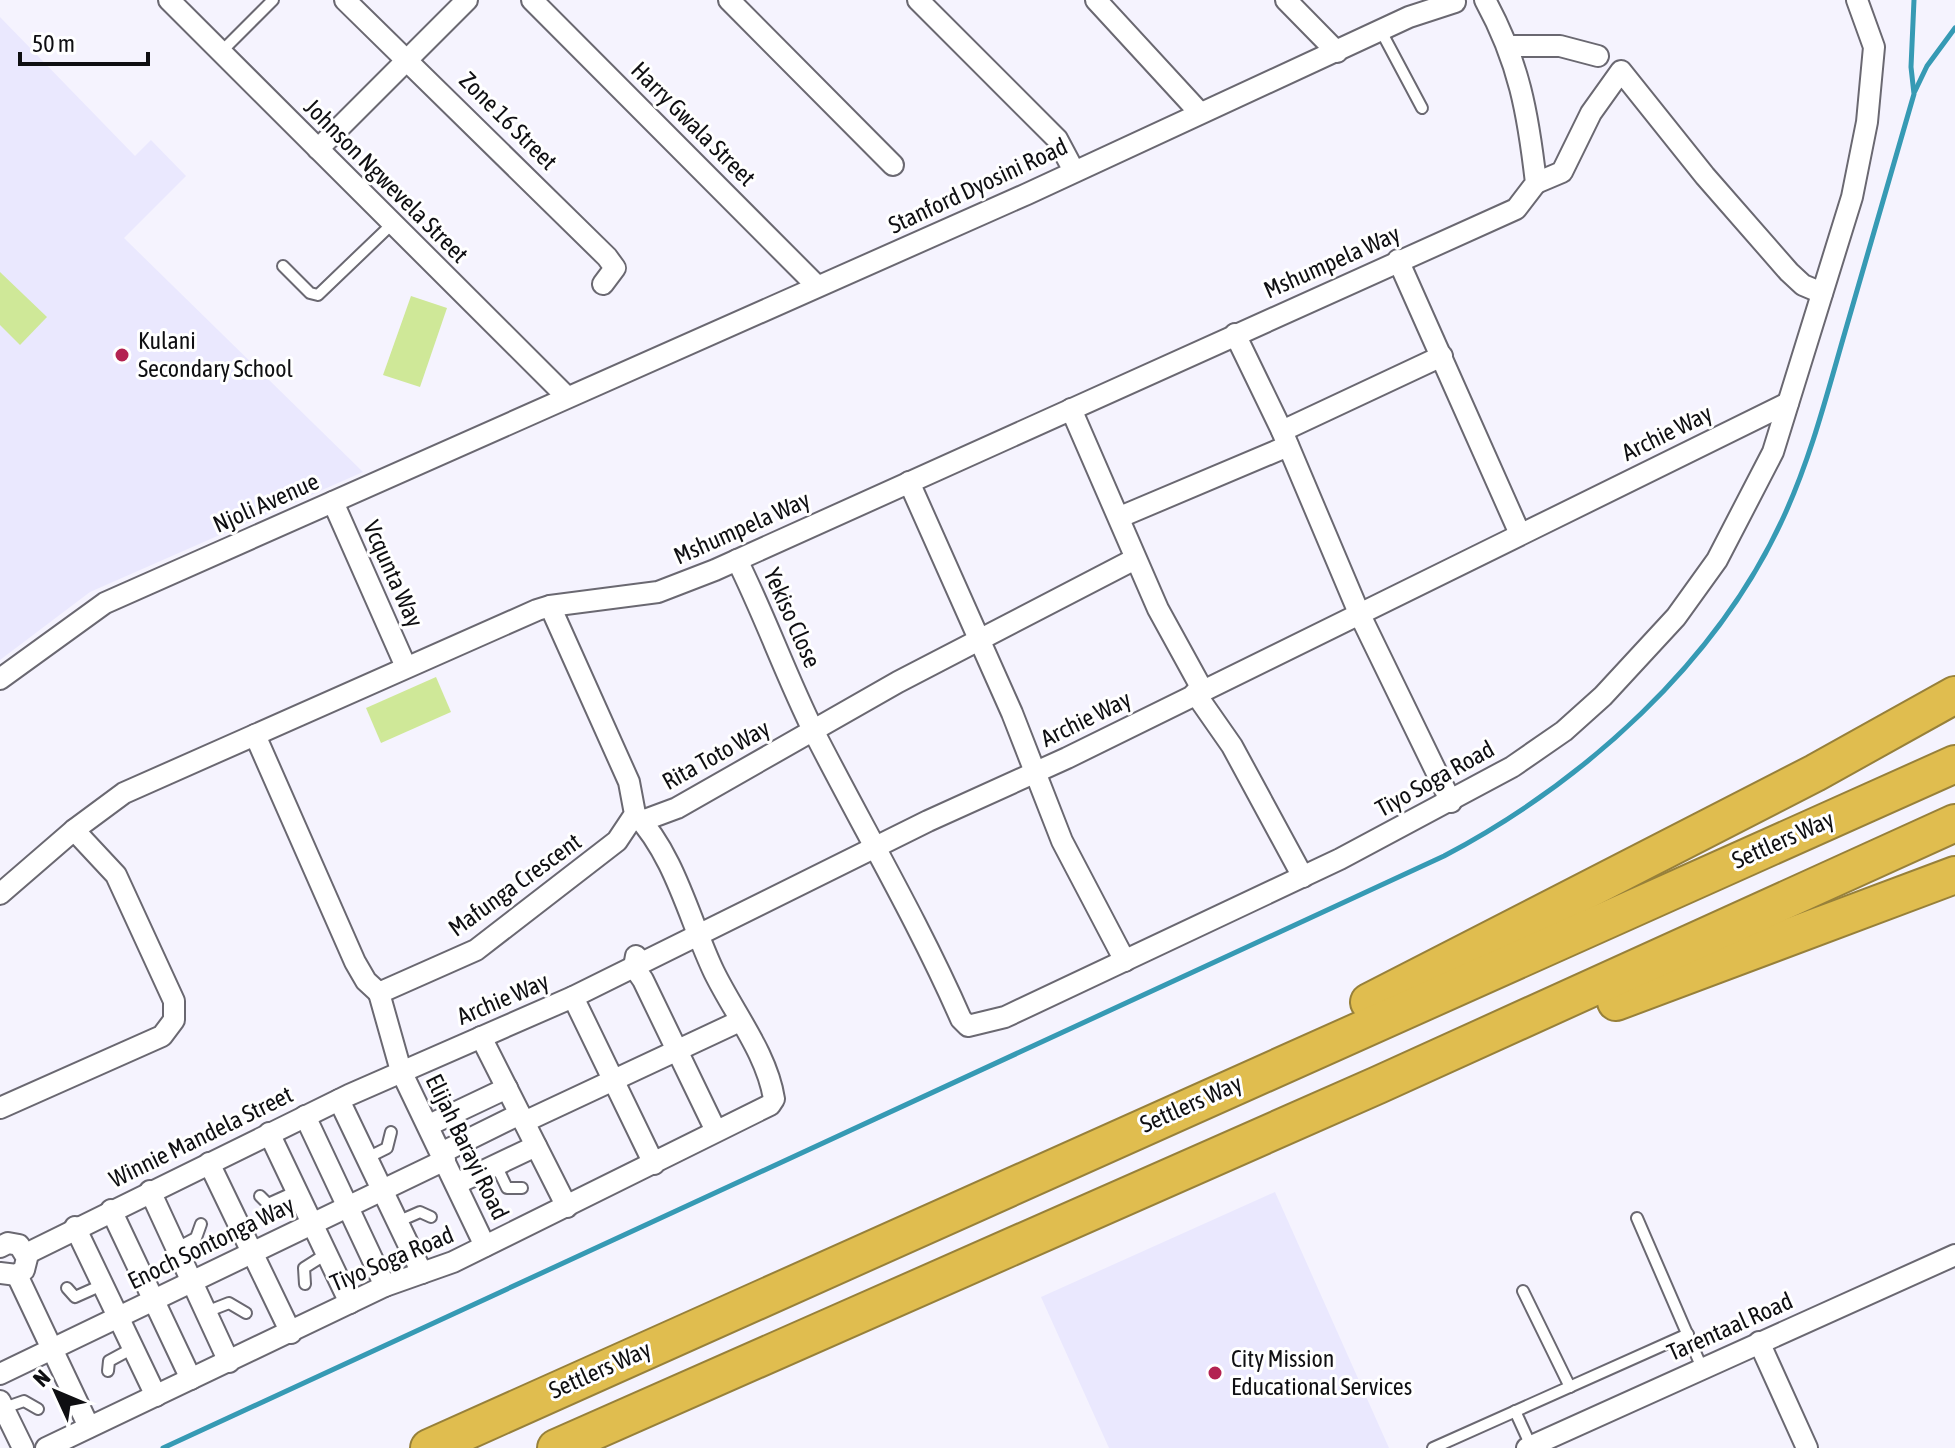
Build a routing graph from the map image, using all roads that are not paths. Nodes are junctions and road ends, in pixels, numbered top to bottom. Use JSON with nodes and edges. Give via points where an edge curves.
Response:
{"nodes":[{"id":1,"x":169,"y":0,"type":"edge"},
{"id":2,"x":273,"y":0,"type":"edge"},
{"id":3,"x":345,"y":0,"type":"edge"},
{"id":4,"x":467,"y":0,"type":"edge"},
{"id":5,"x":532,"y":0,"type":"edge"},
{"id":6,"x":729,"y":0,"type":"edge"},
{"id":7,"x":918,"y":0,"type":"edge"},
{"id":8,"x":1096,"y":0,"type":"edge"},
{"id":9,"x":1286,"y":0,"type":"edge"},
{"id":10,"x":1485,"y":0,"type":"edge"},
{"id":11,"x":1857,"y":0,"type":"edge"},
{"id":12,"x":1460,"y":1,"type":"edge"},
{"id":13,"x":1414,"y":8,"type":"edge"},
{"id":14,"x":1381,"y":31,"type":"junction"},
{"id":15,"x":1509,"y":46,"type":"junction"},
{"id":16,"x":221,"y":52,"type":"junction"},
{"id":17,"x":1337,"y":52,"type":"junction"},
{"id":18,"x":1598,"y":56,"type":"dead end"},
{"id":19,"x":407,"y":60,"type":"junction"},
{"id":20,"x":1422,"y":108,"type":"dead end"},
{"id":21,"x":1200,"y":113,"type":"junction"},
{"id":22,"x":318,"y":149,"type":"junction"},
{"id":23,"x":893,"y":165,"type":"dead end"},
{"id":24,"x":1074,"y":171,"type":"junction"},
{"id":25,"x":1536,"y":183,"type":"junction"},
{"id":26,"x":392,"y":224,"type":"junction"},
{"id":27,"x":1398,"y":260,"type":"junction"},
{"id":28,"x":283,"y":266,"type":"dead end"},
{"id":29,"x":603,"y":284,"type":"dead end"},
{"id":30,"x":817,"y":286,"type":"junction"},
{"id":31,"x":1822,"y":293,"type":"junction"},
{"id":32,"x":1235,"y":334,"type":"junction"},
{"id":33,"x":1440,"y":351,"type":"junction"},
{"id":34,"x":567,"y":397,"type":"junction"},
{"id":35,"x":1788,"y":403,"type":"junction"},
{"id":36,"x":1071,"y":409,"type":"junction"},
{"id":37,"x":1285,"y":439,"type":"junction"},
{"id":38,"x":909,"y":482,"type":"junction"},
{"id":39,"x":333,"y":502,"type":"junction"},
{"id":40,"x":1120,"y":517,"type":"junction"},
{"id":41,"x":1520,"y":534,"type":"junction"},
{"id":42,"x":1135,"y":559,"type":"junction"},
{"id":43,"x":737,"y":560,"type":"junction"},
{"id":44,"x":550,"y":606,"type":"junction"},
{"id":45,"x":1359,"y":613,"type":"junction"},
{"id":46,"x":975,"y":633,"type":"junction"},
{"id":47,"x":406,"y":667,"type":"junction"},
{"id":48,"x":0,"y":679,"type":"edge"},
{"id":49,"x":1198,"y":691,"type":"junction"},
{"id":50,"x":1955,"y":695,"type":"edge"},
{"id":51,"x":813,"y":731,"type":"junction"},
{"id":52,"x":255,"y":735,"type":"junction"},
{"id":53,"x":1955,"y":764,"type":"edge"},
{"id":54,"x":1035,"y":772,"type":"junction"},
{"id":55,"x":1451,"y":802,"type":"junction"},
{"id":56,"x":638,"y":818,"type":"junction"},
{"id":57,"x":1955,"y":823,"type":"edge"},
{"id":58,"x":74,"y":830,"type":"junction"},
{"id":59,"x":873,"y":849,"type":"junction"},
{"id":60,"x":1955,"y":875,"type":"edge"},
{"id":61,"x":1303,"y":877,"type":"junction"},
{"id":62,"x":0,"y":894,"type":"edge"},
{"id":63,"x":696,"y":931,"type":"junction"},
{"id":64,"x":1125,"y":961,"type":"junction"},
{"id":65,"x":634,"y":967,"type":"junction"},
{"id":66,"x":379,"y":993,"type":"junction"},
{"id":67,"x":573,"y":997,"type":"junction"},
{"id":68,"x":961,"y":1019,"type":"joint"},
{"id":69,"x":740,"y":1021,"type":"junction"},
{"id":70,"x":481,"y":1037,"type":"junction"},
{"id":71,"x":678,"y":1051,"type":"junction"},
{"id":72,"x":401,"y":1071,"type":"junction"},
{"id":73,"x":613,"y":1081,"type":"junction"},
{"id":74,"x":1378,"y":1085,"type":"junction"},
{"id":75,"x":507,"y":1088,"type":"junction"},
{"id":76,"x":339,"y":1100,"type":"junction"},
{"id":77,"x":1191,"y":1104,"type":"junction"},
{"id":78,"x":0,"y":1108,"type":"edge"},
{"id":79,"x":305,"y":1116,"type":"junction"},
{"id":80,"x":522,"y":1118,"type":"junction"},
{"id":81,"x":429,"y":1125,"type":"junction"},
{"id":82,"x":716,"y":1131,"type":"junction"},
{"id":83,"x":391,"y":1132,"type":"dead end"},
{"id":84,"x":269,"y":1133,"type":"junction"},
{"id":85,"x":536,"y":1146,"type":"junction"},
{"id":86,"x":443,"y":1156,"type":"junction"},
{"id":87,"x":367,"y":1158,"type":"junction"},
{"id":88,"x":209,"y":1163,"type":"junction"},
{"id":89,"x":654,"y":1164,"type":"junction"},
{"id":90,"x":496,"y":1165,"type":"junction"},
{"id":91,"x":456,"y":1184,"type":"junction"},
{"id":92,"x":522,"y":1188,"type":"dead end"},
{"id":93,"x":382,"y":1190,"type":"junction"},
{"id":94,"x":150,"y":1191,"type":"junction"},
{"id":95,"x":297,"y":1191,"type":"junction"},
{"id":96,"x":260,"y":1196,"type":"dead end"},
{"id":97,"x":347,"y":1207,"type":"junction"},
{"id":98,"x":567,"y":1207,"type":"junction"},
{"id":99,"x":111,"y":1210,"type":"junction"},
{"id":100,"x":431,"y":1217,"type":"dead end"},
{"id":101,"x":1637,"y":1218,"type":"dead end"},
{"id":102,"x":397,"y":1222,"type":"junction"},
{"id":103,"x":312,"y":1223,"type":"junction"},
{"id":104,"x":201,"y":1224,"type":"dead end"},
{"id":105,"x":75,"y":1227,"type":"junction"},
{"id":106,"x":1,"y":1244,"type":"edge"},
{"id":107,"x":485,"y":1246,"type":"junction"},
{"id":108,"x":177,"y":1248,"type":"junction"},
{"id":109,"x":252,"y":1252,"type":"junction"},
{"id":110,"x":26,"y":1254,"type":"junction"},
{"id":111,"x":326,"y":1254,"type":"junction"},
{"id":112,"x":1955,"y":1255,"type":"edge"},
{"id":113,"x":422,"y":1273,"type":"junction"},
{"id":114,"x":9,"y":1274,"type":"edge"},
{"id":115,"x":192,"y":1281,"type":"junction"},
{"id":116,"x":305,"y":1284,"type":"dead end"},
{"id":117,"x":102,"y":1285,"type":"junction"},
{"id":118,"x":385,"y":1286,"type":"junction"},
{"id":119,"x":67,"y":1288,"type":"dead end"},
{"id":120,"x":1523,"y":1291,"type":"dead end"},
{"id":121,"x":154,"y":1299,"type":"junction"},
{"id":122,"x":350,"y":1303,"type":"junction"},
{"id":123,"x":206,"y":1312,"type":"junction"},
{"id":124,"x":246,"y":1313,"type":"dead end"},
{"id":125,"x":118,"y":1317,"type":"junction"},
{"id":126,"x":291,"y":1333,"type":"junction"},
{"id":127,"x":1688,"y":1334,"type":"junction"},
{"id":128,"x":1759,"y":1342,"type":"junction"},
{"id":129,"x":53,"y":1348,"type":"junction"},
{"id":130,"x":133,"y":1348,"type":"junction"},
{"id":131,"x":229,"y":1362,"type":"junction"},
{"id":132,"x":1702,"y":1368,"type":"junction"},
{"id":133,"x":108,"y":1371,"type":"dead end"},
{"id":134,"x":0,"y":1374,"type":"edge"},
{"id":135,"x":191,"y":1379,"type":"junction"},
{"id":136,"x":1570,"y":1387,"type":"junction"},
{"id":137,"x":156,"y":1396,"type":"junction"},
{"id":138,"x":2,"y":1405,"type":"edge"},
{"id":139,"x":38,"y":1409,"type":"dead end"},
{"id":140,"x":1515,"y":1411,"type":"junction"},
{"id":141,"x":89,"y":1427,"type":"junction"},
{"id":142,"x":1529,"y":1447,"type":"edge"},
{"id":143,"x":23,"y":1448,"type":"edge"},
{"id":144,"x":46,"y":1448,"type":"edge"},
{"id":145,"x":429,"y":1448,"type":"edge"},
{"id":146,"x":556,"y":1448,"type":"edge"},
{"id":147,"x":1433,"y":1448,"type":"edge"},
{"id":148,"x":1807,"y":1448,"type":"edge"}],
"edges":[{"from":1,"to":16,"type":"street","name":"Johnson Ngwevela Street"},
{"from":2,"to":16,"type":"lane"},
{"from":3,"to":19,"type":"street","name":"Zone 16 Street"},
{"from":4,"to":19,"type":"street"},
{"from":5,"to":30,"type":"street","name":"Harry Gwala Street"},
{"from":6,"to":23,"type":"street"},
{"from":7,"to":24,"type":"street","via":[[1057,139]]},
{"from":8,"to":21,"type":"street"},
{"from":9,"to":17,"type":"street"},
{"from":10,"to":15,"type":"street"},
{"from":11,"to":31,"type":"street","name":"Tiyo Soga Road","via":[[1874,47],[1872,90],[1852,197]]},
{"from":12,"to":13,"type":"street"},
{"from":13,"to":14,"type":"street","name":"Stanford Dyosini Road"},
{"from":14,"to":17,"type":"street","name":"Stanford Dyosini Road"},
{"from":14,"to":20,"type":"lane"},
{"from":15,"to":18,"type":"street","via":[[1560,46]]},
{"from":15,"to":25,"type":"street","via":[[1530,125]]},
{"from":16,"to":22,"type":"street","name":"Johnson Ngwevela Street"},
{"from":17,"to":21,"type":"street","name":"Stanford Dyosini Road"},
{"from":19,"to":22,"type":"street"},
{"from":19,"to":29,"type":"street","name":"Zone 16 Street","via":[[612,263],[615,268]]},
{"from":21,"to":24,"type":"street","name":"Stanford Dyosini Road"},
{"from":22,"to":26,"type":"street","name":"Johnson Ngwevela Street"},
{"from":24,"to":30,"type":"street","name":"Stanford Dyosini Road"},
{"from":25,"to":27,"type":"street","name":"Mshumpela Way","via":[[1516,209]]},
{"from":25,"to":31,"type":"street","via":[[1562,172],[1591,113],[1621,71],[1789,272]]},
{"from":26,"to":28,"type":"lane","via":[[318,295]]},
{"from":26,"to":34,"type":"street","name":"Johnson Ngwevela Street"},
{"from":27,"to":32,"type":"street","name":"Mshumpela Way"},
{"from":27,"to":33,"type":"street"},
{"from":30,"to":34,"type":"street","name":"Stanford Dyosini Road"},
{"from":31,"to":35,"type":"street","name":"Tiyo Soga Road"},
{"from":32,"to":36,"type":"street","name":"Mshumpela Way"},
{"from":32,"to":37,"type":"street"},
{"from":33,"to":37,"type":"street"},
{"from":33,"to":41,"type":"street"},
{"from":34,"to":39,"type":"street","name":"Njoli Avenue"},
{"from":35,"to":41,"type":"street","name":"Archie Way"},
{"from":35,"to":55,"type":"street","name":"Tiyo Soga Road","via":[[1773,452],[1733,533],[1645,654],[1564,731]]},
{"from":36,"to":38,"type":"street","name":"Mshumpela Way"},
{"from":36,"to":40,"type":"street"},
{"from":37,"to":40,"type":"street"},
{"from":37,"to":45,"type":"street"},
{"from":38,"to":43,"type":"street","name":"Mshumpela Way"},
{"from":38,"to":46,"type":"street"},
{"from":39,"to":47,"type":"street","name":"Vcqunta Way"},
{"from":39,"to":48,"type":"street","name":"Njoli Avenue","via":[[95,608]]},
{"from":40,"to":42,"type":"street"},
{"from":41,"to":45,"type":"street","name":"Archie Way"},
{"from":42,"to":46,"type":"street","name":"Rita Toto Way"},
{"from":42,"to":49,"type":"street"},
{"from":43,"to":44,"type":"street","name":"Mshumpela Way","via":[[658,592]]},
{"from":43,"to":51,"type":"street","name":"Yekiso Close"},
{"from":44,"to":47,"type":"street","name":"Mshumpela Way"},
{"from":44,"to":56,"type":"street","via":[[629,782]]},
{"from":45,"to":49,"type":"street","name":"Archie Way"},
{"from":45,"to":55,"type":"street"},
{"from":46,"to":51,"type":"street","name":"Rita Toto Way"},
{"from":46,"to":54,"type":"street"},
{"from":47,"to":52,"type":"street","name":"Mshumpela Way"},
{"from":49,"to":54,"type":"street","name":"Archie Way"},
{"from":49,"to":61,"type":"street"},
{"from":50,"to":77,"type":"highway","via":[[1815,773],[1399,984]]},
{"from":51,"to":56,"type":"street","name":"Rita Toto Way","via":[[677,808]]},
{"from":51,"to":59,"type":"street","name":"Yekiso Close"},
{"from":52,"to":58,"type":"street","name":"Mshumpela Way","via":[[124,793]]},
{"from":52,"to":66,"type":"street","via":[[361,973]]},
{"from":53,"to":77,"type":"highway","name":"Settlers Way"},
{"from":54,"to":59,"type":"street","name":"Archie Way"},
{"from":54,"to":64,"type":"street","via":[[1069,855]]},
{"from":55,"to":61,"type":"street","name":"Tiyo Soga Road"},
{"from":56,"to":63,"type":"street","via":[[659,849]]},
{"from":56,"to":66,"type":"street","name":"Mafunga Crescent","via":[[617,841],[476,950]]},
{"from":57,"to":74,"type":"highway"},
{"from":58,"to":62,"type":"street","name":"Mshumpela Way"},
{"from":58,"to":78,"type":"street","via":[[116,875],[174,1001],[174,1020],[162,1036]]},
{"from":59,"to":63,"type":"street","name":"Archie Way"},
{"from":59,"to":68,"type":"street","name":"Yekiso Close"},
{"from":60,"to":74,"type":"highway","via":[[1457,1062]]},
{"from":61,"to":64,"type":"street","name":"Tiyo Soga Road"},
{"from":63,"to":65,"type":"street","name":"Archie Way"},
{"from":63,"to":69,"type":"street"},
{"from":64,"to":68,"type":"street","name":"Tiyo Soga Road","via":[[1005,1017],[972,1026]]},
{"from":65,"to":67,"type":"street","name":"Archie Way"},
{"from":65,"to":71,"type":"street"},
{"from":66,"to":72,"type":"street","name":"Elijah Barayi Road"},
{"from":67,"to":70,"type":"street","name":"Archie Way"},
{"from":67,"to":73,"type":"street"},
{"from":69,"to":71,"type":"street","name":"Enoch Sontonga Way"},
{"from":69,"to":82,"type":"street","name":"Tiyo Soga Road","via":[[773,1093],[770,1105]]},
{"from":70,"to":72,"type":"street","name":"Archie Way"},
{"from":70,"to":75,"type":"street"},
{"from":71,"to":73,"type":"street","name":"Enoch Sontonga Way"},
{"from":71,"to":82,"type":"street"},
{"from":72,"to":76,"type":"street","name":"Winnie Mandela Street"},
{"from":72,"to":81,"type":"street","name":"Elijah Barayi Road"},
{"from":73,"to":80,"type":"street","name":"Enoch Sontonga Way"},
{"from":73,"to":89,"type":"street"},
{"from":74,"to":146,"type":"highway"},
{"from":75,"to":80,"type":"street"},
{"from":75,"to":81,"type":"street"},
{"from":76,"to":79,"type":"street","name":"Winnie Mandela Street"},
{"from":76,"to":87,"type":"street"},
{"from":77,"to":145,"type":"highway","name":"Settlers Way"},
{"from":79,"to":84,"type":"street","name":"Winnie Mandela Street"},
{"from":79,"to":97,"type":"street"},
{"from":80,"to":85,"type":"street"},
{"from":80,"to":86,"type":"street","name":"Enoch Sontonga Way"},
{"from":81,"to":86,"type":"street","name":"Elijah Barayi Road"},
{"from":82,"to":89,"type":"street","name":"Tiyo Soga Road"},
{"from":83,"to":87,"type":"lane","via":[[387,1148]]},
{"from":84,"to":88,"type":"street","name":"Winnie Mandela Street"},
{"from":84,"to":95,"type":"street"},
{"from":85,"to":90,"type":"street"},
{"from":85,"to":98,"type":"street"},
{"from":86,"to":91,"type":"street","name":"Elijah Barayi Road"},
{"from":86,"to":93,"type":"street","name":"Enoch Sontonga Way"},
{"from":87,"to":93,"type":"street"},
{"from":88,"to":94,"type":"street","name":"Winnie Mandela Street"},
{"from":88,"to":109,"type":"street"},
{"from":89,"to":98,"type":"street","name":"Tiyo Soga Road"},
{"from":90,"to":91,"type":"street"},
{"from":90,"to":92,"type":"lane","via":[[505,1186]]},
{"from":91,"to":107,"type":"street","name":"Elijah Barayi Road"},
{"from":93,"to":97,"type":"street","name":"Enoch Sontonga Way"},
{"from":93,"to":102,"type":"street"},
{"from":94,"to":99,"type":"street","name":"Winnie Mandela Street"},
{"from":94,"to":108,"type":"street"},
{"from":95,"to":96,"type":"lane","via":[[268,1204]]},
{"from":95,"to":103,"type":"street"},
{"from":97,"to":103,"type":"street","name":"Enoch Sontonga Way"},
{"from":97,"to":118,"type":"street"},
{"from":98,"to":107,"type":"street","name":"Tiyo Soga Road"},
{"from":99,"to":105,"type":"street","name":"Winnie Mandela Street"},
{"from":99,"to":121,"type":"street"},
{"from":100,"to":102,"type":"lane","via":[[420,1212]]},
{"from":101,"to":127,"type":"lane"},
{"from":102,"to":113,"type":"street"},
{"from":103,"to":109,"type":"street","name":"Enoch Sontonga Way"},
{"from":103,"to":111,"type":"street"},
{"from":104,"to":108,"type":"lane","via":[[196,1238]]},
{"from":105,"to":110,"type":"street","name":"Winnie Mandela Street"},
{"from":105,"to":117,"type":"street"},
{"from":106,"to":110,"type":"street","via":[[19,1245]]},
{"from":107,"to":113,"type":"street","name":"Tiyo Soga Road"},
{"from":108,"to":115,"type":"street"},
{"from":109,"to":115,"type":"street","name":"Enoch Sontonga Way"},
{"from":109,"to":126,"type":"street"},
{"from":110,"to":114,"type":"street","via":[[26,1266]]},
{"from":111,"to":116,"type":"lane","via":[[304,1268]]},
{"from":111,"to":122,"type":"street"},
{"from":112,"to":128,"type":"street","name":"Tarentaal Road"},
{"from":113,"to":118,"type":"street","name":"Tiyo Soga Road"},
{"from":114,"to":129,"type":"street"},
{"from":115,"to":121,"type":"street","name":"Enoch Sontonga Way"},
{"from":115,"to":123,"type":"street"},
{"from":117,"to":119,"type":"lane","via":[[75,1297]]},
{"from":117,"to":125,"type":"street"},
{"from":118,"to":122,"type":"street","name":"Tiyo Soga Road"},
{"from":120,"to":136,"type":"lane"},
{"from":121,"to":125,"type":"street","name":"Enoch Sontonga Way"},
{"from":121,"to":135,"type":"street"},
{"from":122,"to":126,"type":"street","name":"Tiyo Soga Road"},
{"from":123,"to":124,"type":"lane","via":[[229,1303]]},
{"from":123,"to":131,"type":"street"},
{"from":125,"to":129,"type":"street","name":"Enoch Sontonga Way"},
{"from":125,"to":130,"type":"street"},
{"from":126,"to":131,"type":"street","name":"Tiyo Soga Road"},
{"from":127,"to":132,"type":"lane"},
{"from":127,"to":136,"type":"lane"},
{"from":128,"to":132,"type":"street","name":"Tarentaal Road"},
{"from":128,"to":148,"type":"street"},
{"from":129,"to":134,"type":"street","name":"Enoch Sontonga Way"},
{"from":129,"to":141,"type":"street"},
{"from":130,"to":133,"type":"lane","via":[[109,1361]]},
{"from":130,"to":137,"type":"street"},
{"from":131,"to":135,"type":"street","name":"Tiyo Soga Road"},
{"from":132,"to":142,"type":"street","name":"Tarentaal Road"},
{"from":135,"to":137,"type":"street","name":"Tiyo Soga Road"},
{"from":136,"to":140,"type":"lane"},
{"from":137,"to":141,"type":"street","name":"Tiyo Soga Road"},
{"from":138,"to":139,"type":"lane","via":[[24,1401]]},
{"from":138,"to":143,"type":"street"},
{"from":140,"to":142,"type":"lane"},
{"from":140,"to":147,"type":"lane"},
{"from":141,"to":144,"type":"street","name":"Tiyo Soga Road"}]}
